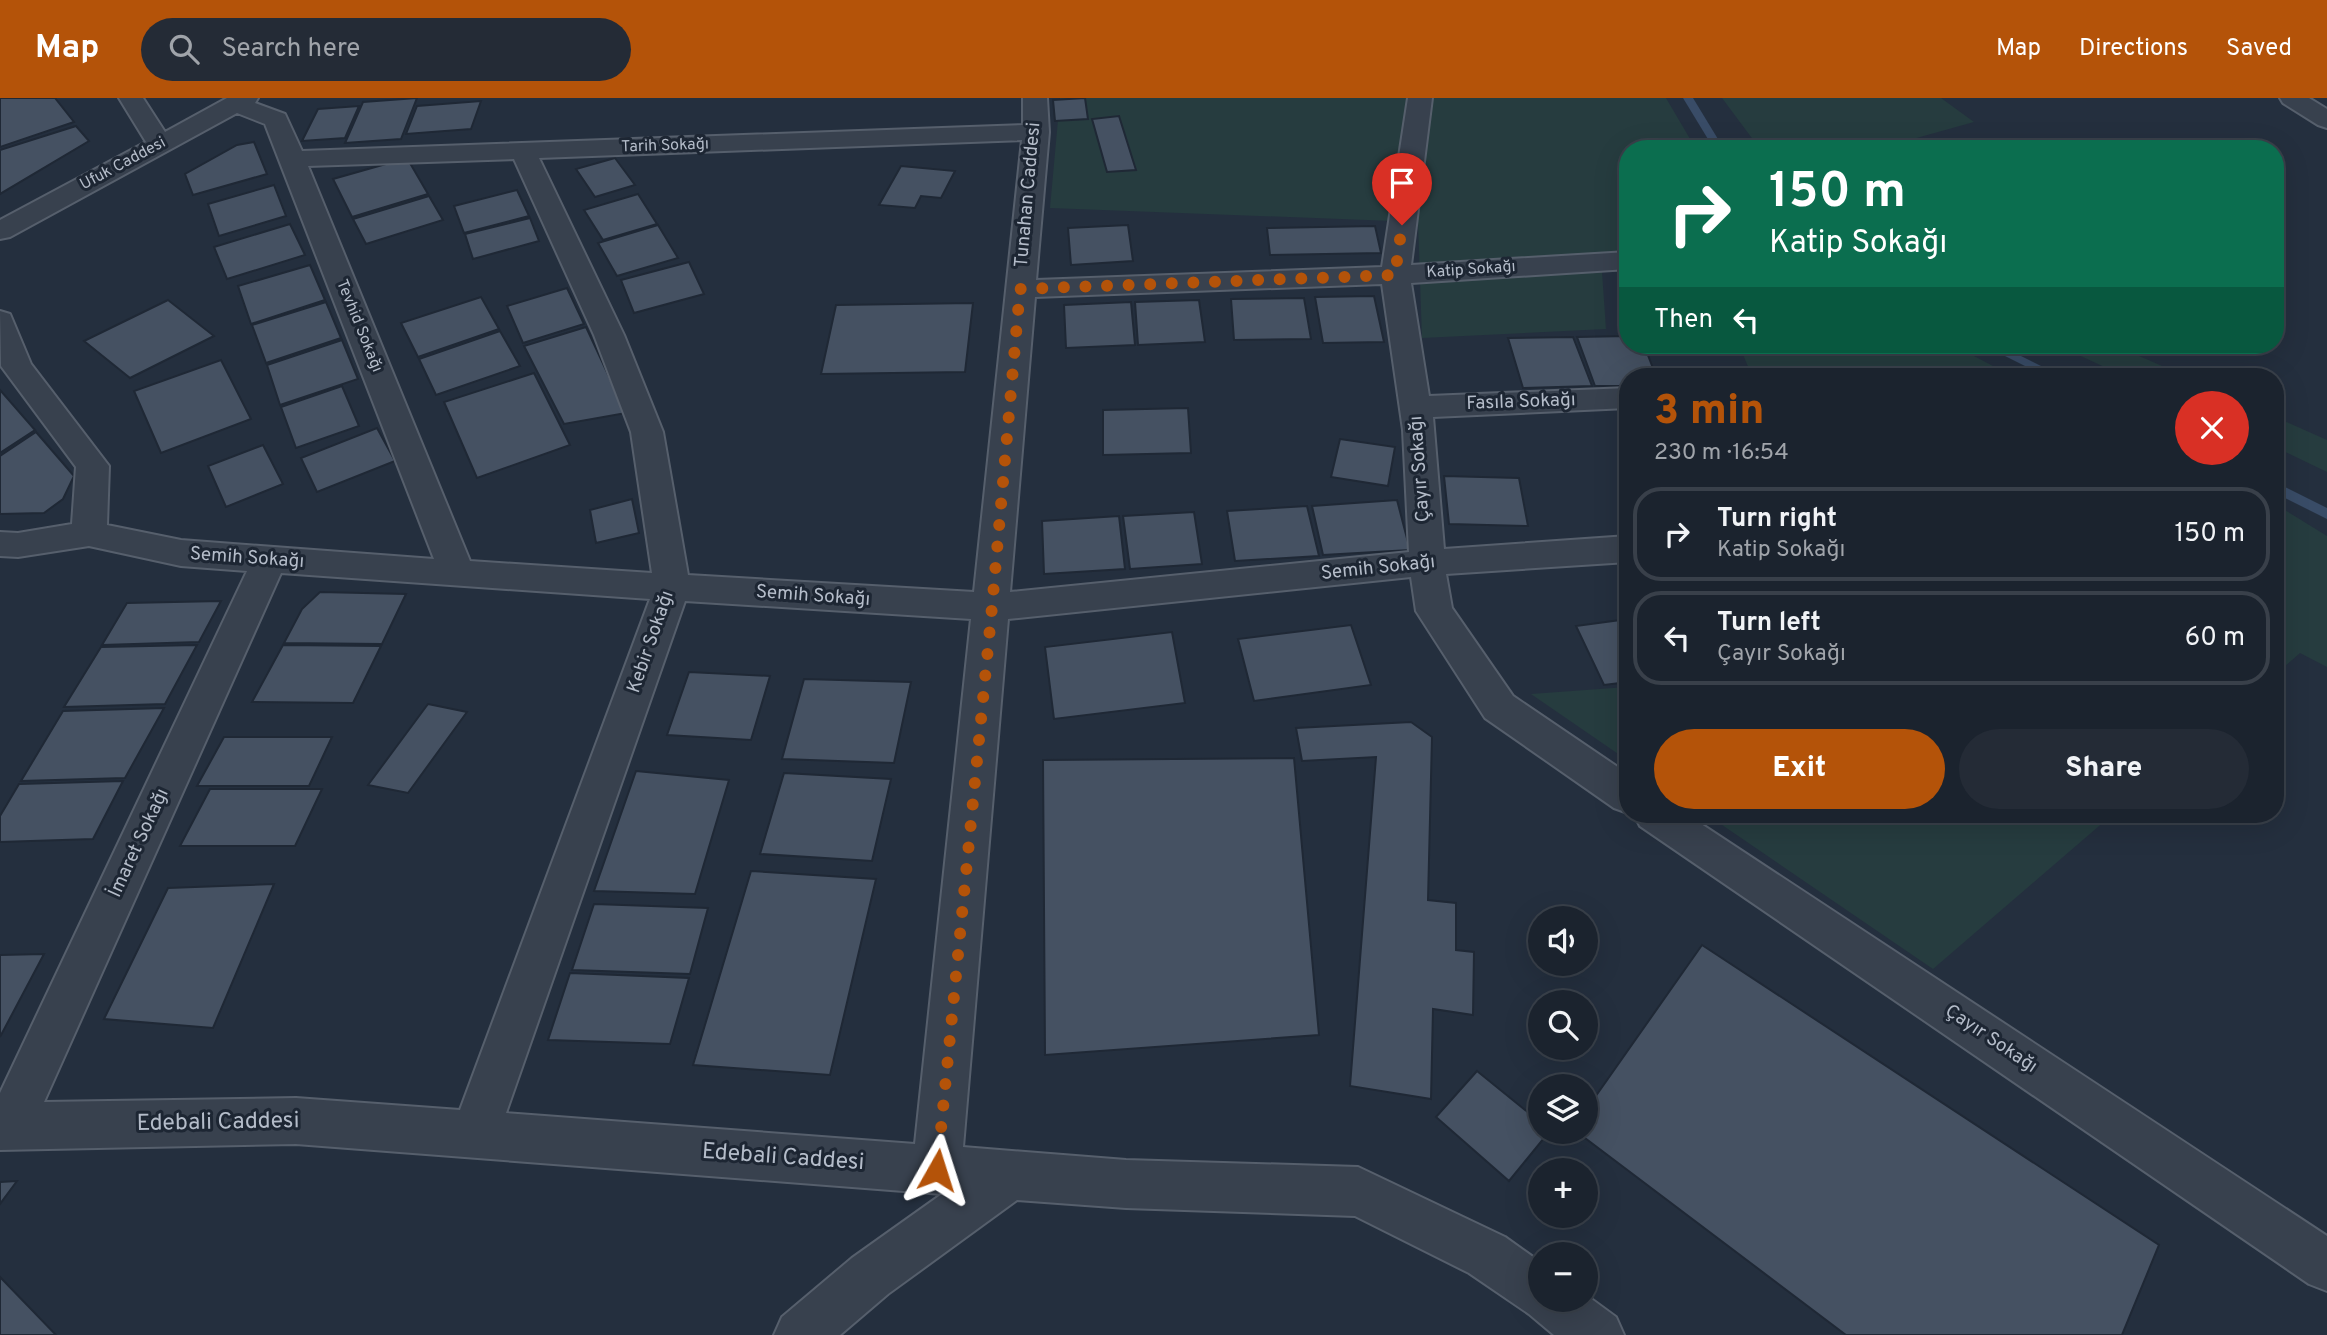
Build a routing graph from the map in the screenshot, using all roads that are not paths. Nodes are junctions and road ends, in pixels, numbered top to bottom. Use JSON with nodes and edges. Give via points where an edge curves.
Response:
{"nodes":[{"id":1,"x":131,"y":98,"type":"edge"},
{"id":2,"x":1420,"y":98,"type":"edge"},
{"id":3,"x":2292,"y":98,"type":"edge"},
{"id":4,"x":241,"y":101,"type":"edge"},
{"id":5,"x":1035,"y":115,"type":"edge"},
{"id":6,"x":2327,"y":120,"type":"edge"},
{"id":7,"x":160,"y":144,"type":"junction"},
{"id":8,"x":523,"y":151,"type":"junction"},
{"id":9,"x":293,"y":159,"type":"junction"},
{"id":10,"x":0,"y":231,"type":"edge"},
{"id":11,"x":1619,"y":261,"type":"edge"},
{"id":12,"x":1395,"y":275,"type":"junction"},
{"id":13,"x":1020,"y":289,"type":"junction"},
{"id":14,"x":0,"y":320,"type":"edge"},
{"id":15,"x":1619,"y":398,"type":"edge"},
{"id":16,"x":1415,"y":407,"type":"junction"},
{"id":17,"x":89,"y":534,"type":"junction"},
{"id":18,"x":2,"y":547,"type":"edge"},
{"id":19,"x":1619,"y":550,"type":"edge"},
{"id":20,"x":269,"y":559,"type":"junction"},
{"id":21,"x":1427,"y":563,"type":"junction"},
{"id":22,"x":457,"y":573,"type":"junction"},
{"id":23,"x":672,"y":587,"type":"junction"},
{"id":24,"x":992,"y":607,"type":"junction"},
{"id":25,"x":1619,"y":790,"type":"edge"},
{"id":26,"x":1667,"y":823,"type":"edge"},
{"id":27,"x":4,"y":1126,"type":"edge"},
{"id":28,"x":475,"y":1134,"type":"junction"},
{"id":29,"x":937,"y":1170,"type":"junction"},
{"id":30,"x":1010,"y":1175,"type":"junction"},
{"id":31,"x":2327,"y":1266,"type":"edge"},
{"id":32,"x":1528,"y":1284,"type":"edge"},
{"id":33,"x":1566,"y":1312,"type":"edge"},
{"id":34,"x":800,"y":1335,"type":"edge"},
{"id":35,"x":1598,"y":1335,"type":"edge"}],
"edges":[{"from":1,"to":7,"type":"street"},
{"from":2,"to":12,"type":"street","name":"Çayır Sokağı"},
{"from":3,"to":6,"type":"street"},
{"from":4,"to":7,"type":"street","name":"Ufuk Caddesi"},
{"from":4,"to":9,"type":"street","name":"Tevhid Sokağı","via":[[276,118]]},
{"from":5,"to":8,"type":"street","name":"Tarih Sokağı"},
{"from":5,"to":13,"type":"street","name":"Tunahan Caddesi"},
{"from":7,"to":10,"type":"street","name":"Ufuk Caddesi"},
{"from":8,"to":9,"type":"street","name":"Tarih Sokağı"},
{"from":8,"to":23,"type":"street","name":"Kebir Sokağı","via":[[609,335],[648,432]]},
{"from":9,"to":22,"type":"street","name":"Tevhid Sokağı"},
{"from":11,"to":12,"type":"street","name":"Katip Sokağı"},
{"from":12,"to":13,"type":"street","name":"Katip Sokağı"},
{"from":12,"to":16,"type":"street","name":"Çayır Sokağı"},
{"from":13,"to":24,"type":"street","name":"Tunahan Caddesi"},
{"from":14,"to":17,"type":"street","via":[[16,366],[93,466]]},
{"from":15,"to":16,"type":"street","name":"Fasıla Sokağı"},
{"from":16,"to":21,"type":"street","name":"Çayır Sokağı"},
{"from":17,"to":18,"type":"street","name":"Semih Sokağı"},
{"from":17,"to":20,"type":"street","name":"Semih Sokağı","via":[[181,553]]},
{"from":19,"to":21,"type":"street","name":"Semih Sokağı"},
{"from":20,"to":22,"type":"street","name":"Semih Sokağı"},
{"from":20,"to":27,"type":"street","name":"İmaret Sokağı"},
{"from":21,"to":24,"type":"street","name":"Semih Sokağı"},
{"from":21,"to":25,"type":"street","name":"Çayır Sokağı","via":[[1434,611],[1499,708]]},
{"from":22,"to":23,"type":"street","name":"Semih Sokağı"},
{"from":23,"to":24,"type":"street","name":"Semih Sokağı"},
{"from":23,"to":28,"type":"street","name":"Kebir Sokağı"},
{"from":24,"to":29,"type":"street","name":"Tunahan Caddesi"},
{"from":26,"to":31,"type":"street","name":"Çayır Sokağı"},
{"from":27,"to":28,"type":"street","name":"Edebali Caddesi","via":[[296,1121]]},
{"from":28,"to":29,"type":"street","name":"Edebali Caddesi"},
{"from":29,"to":30,"type":"street","name":"Edebali Caddesi"},
{"from":30,"to":32,"type":"street","name":"Edebali Caddesi","via":[[1359,1192],[1487,1255]]},
{"from":30,"to":34,"type":"street","via":[[870,1276]]},
{"from":33,"to":35,"type":"street"}]}
